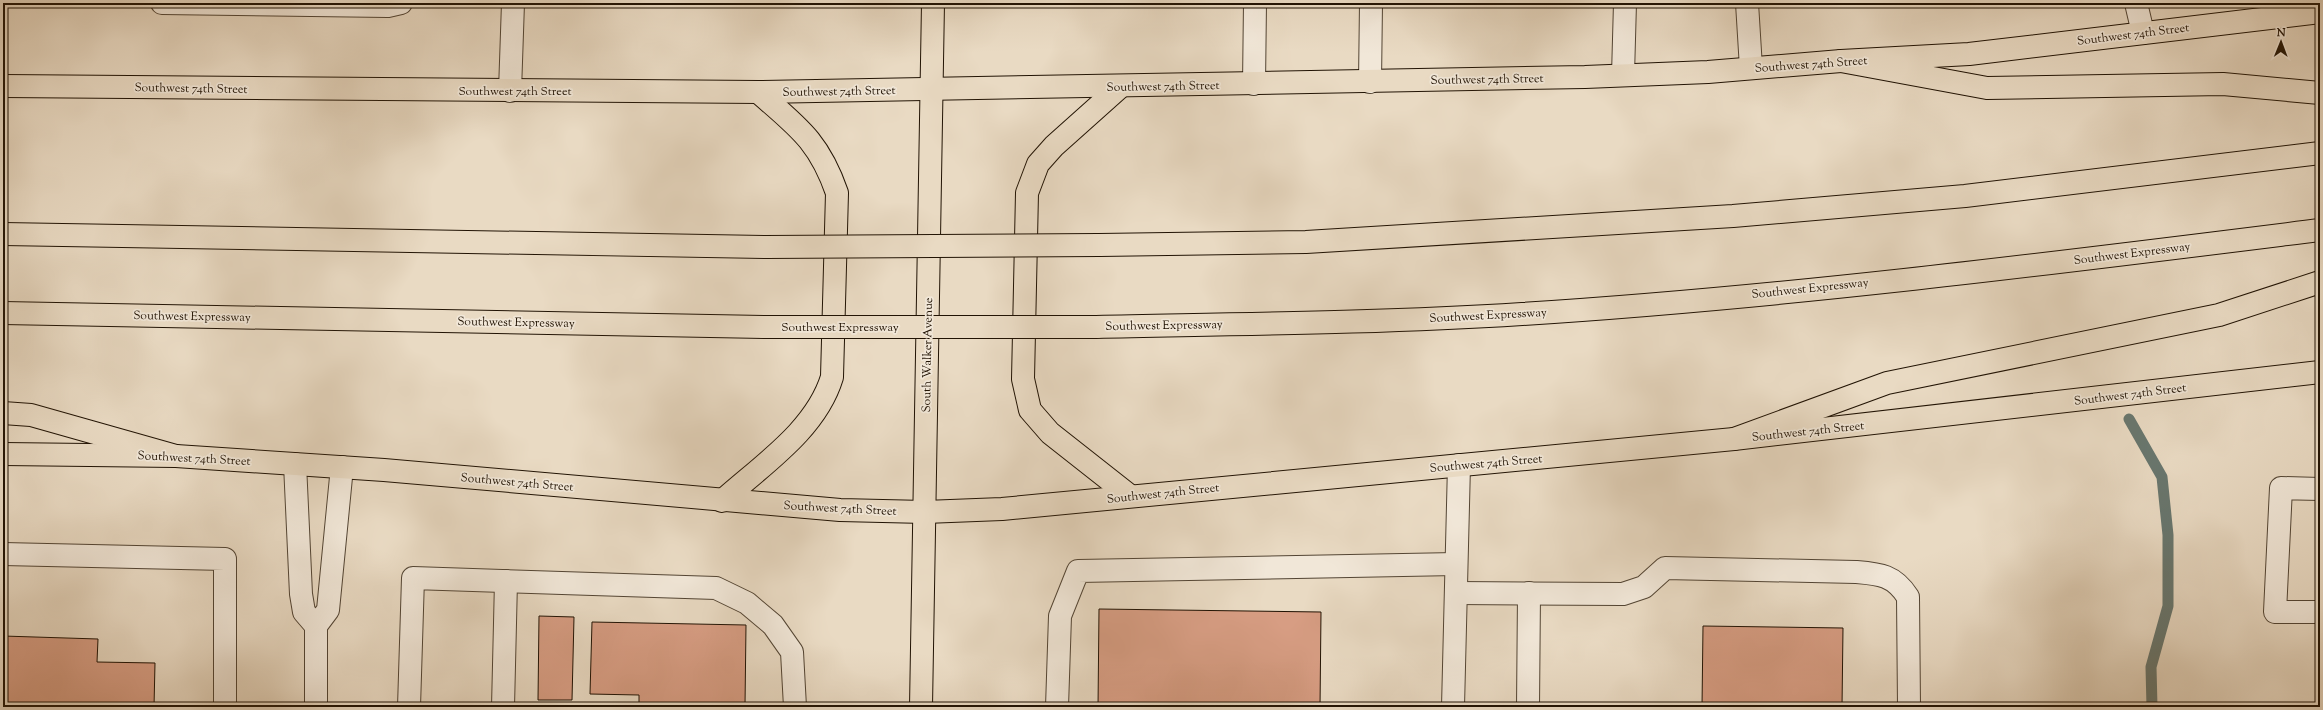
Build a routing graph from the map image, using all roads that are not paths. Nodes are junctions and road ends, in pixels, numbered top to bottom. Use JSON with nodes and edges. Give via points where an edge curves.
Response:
{"nodes":[{"id":1,"x":162,"y":3,"type":"edge"},
{"id":2,"x":401,"y":3,"type":"edge"},
{"id":3,"x":513,"y":3,"type":"edge"},
{"id":4,"x":933,"y":3,"type":"edge"},
{"id":5,"x":1255,"y":3,"type":"edge"},
{"id":6,"x":1371,"y":3,"type":"edge"},
{"id":7,"x":1624,"y":3,"type":"edge"},
{"id":8,"x":1747,"y":3,"type":"edge"},
{"id":9,"x":2136,"y":3,"type":"edge"},
{"id":10,"x":2320,"y":12,"type":"edge"},
{"id":11,"x":2142,"y":33,"type":"junction"},
{"id":12,"x":1840,"y":61,"type":"junction"},
{"id":13,"x":1750,"y":68,"type":"junction"},
{"id":14,"x":1623,"y":75,"type":"junction"},
{"id":15,"x":1370,"y":82,"type":"junction"},
{"id":16,"x":1254,"y":84,"type":"junction"},
{"id":17,"x":3,"y":86,"type":"edge"},
{"id":18,"x":1120,"y":87,"type":"junction"},
{"id":19,"x":932,"y":90,"type":"junction"},
{"id":20,"x":510,"y":91,"type":"junction"},
{"id":21,"x":758,"y":92,"type":"junction"},
{"id":22,"x":2320,"y":93,"type":"edge"},
{"id":23,"x":2320,"y":153,"type":"edge"},
{"id":24,"x":2320,"y":230,"type":"edge"},
{"id":25,"x":3,"y":234,"type":"edge"},
{"id":26,"x":2320,"y":282,"type":"edge"},
{"id":27,"x":3,"y":313,"type":"edge"},
{"id":28,"x":2320,"y":372,"type":"edge"},
{"id":29,"x":3,"y":413,"type":"edge"},
{"id":30,"x":1734,"y":439,"type":"junction"},
{"id":31,"x":3,"y":454,"type":"edge"},
{"id":32,"x":176,"y":456,"type":"junction"},
{"id":33,"x":295,"y":464,"type":"junction"},
{"id":34,"x":1458,"y":465,"type":"junction"},
{"id":35,"x":342,"y":467,"type":"junction"},
{"id":36,"x":2320,"y":489,"type":"edge"},
{"id":37,"x":1130,"y":496,"type":"junction"},
{"id":38,"x":722,"y":501,"type":"junction"},
{"id":39,"x":925,"y":512,"type":"junction"},
{"id":40,"x":3,"y":554,"type":"edge"},
{"id":41,"x":1456,"y":564,"type":"junction"},
{"id":42,"x":506,"y":581,"type":"junction"},
{"id":43,"x":1456,"y":593,"type":"junction"},
{"id":44,"x":1529,"y":593,"type":"junction"},
{"id":45,"x":2320,"y":612,"type":"edge"},
{"id":46,"x":316,"y":626,"type":"junction"},
{"id":47,"x":225,"y":707,"type":"edge"},
{"id":48,"x":316,"y":707,"type":"edge"},
{"id":49,"x":409,"y":707,"type":"edge"},
{"id":50,"x":503,"y":707,"type":"edge"},
{"id":51,"x":795,"y":707,"type":"edge"},
{"id":52,"x":921,"y":707,"type":"edge"},
{"id":53,"x":1057,"y":707,"type":"edge"},
{"id":54,"x":1454,"y":707,"type":"edge"},
{"id":55,"x":1528,"y":707,"type":"edge"},
{"id":56,"x":1909,"y":707,"type":"edge"}],
"edges":[{"from":1,"to":2,"type":"lane","via":[[388,6]]},
{"from":3,"to":20,"type":"lane"},
{"from":4,"to":19,"type":"main road","name":"South Walker Avenue"},
{"from":5,"to":16,"type":"lane"},
{"from":6,"to":15,"type":"lane"},
{"from":7,"to":14,"type":"lane"},
{"from":8,"to":13,"type":"lane"},
{"from":9,"to":11,"type":"lane"},
{"from":10,"to":11,"type":"main road","name":"Southwest 74th Street"},
{"from":11,"to":12,"type":"main road","name":"Southwest 74th Street","via":[[1969,54]]},
{"from":12,"to":13,"type":"main road","name":"Southwest 74th Street"},
{"from":12,"to":22,"type":"main road","via":[[1987,88],[2223,84]]},
{"from":13,"to":14,"type":"main road","name":"Southwest 74th Street"},
{"from":14,"to":15,"type":"main road","name":"Southwest 74th Street"},
{"from":15,"to":16,"type":"main road","name":"Southwest 74th Street"},
{"from":16,"to":18,"type":"main road","name":"Southwest 74th Street"},
{"from":17,"to":20,"type":"main road","name":"Southwest 74th Street"},
{"from":18,"to":19,"type":"main road","name":"Southwest 74th Street"},
{"from":18,"to":37,"type":"main road","via":[[1054,146],[1038,164],[1027,193],[1023,379],[1030,410],[1050,433]]},
{"from":19,"to":21,"type":"main road","name":"Southwest 74th Street"},
{"from":19,"to":39,"type":"main road","name":"South Walker Avenue"},
{"from":20,"to":21,"type":"main road","name":"Southwest 74th Street"},
{"from":21,"to":38,"type":"main road","via":[[807,135],[826,165],[837,193],[832,377],[826,394],[809,420]]},
{"from":23,"to":25,"type":"main road","bridge":true,"via":[[1965,196],[1725,216],[1306,242],[766,248]]},
{"from":24,"to":27,"type":"main road","name":"Southwest Expressway","bridge":true,"via":[[1989,271],[1529,313],[1310,322],[1096,327],[764,327]]},
{"from":26,"to":30,"type":"main road","via":[[2219,315],[1887,383]]},
{"from":28,"to":30,"type":"main road","name":"Southwest 74th Street"},
{"from":29,"to":32,"type":"main road","via":[[32,415]]},
{"from":30,"to":34,"type":"main road","name":"Southwest 74th Street"},
{"from":31,"to":32,"type":"main road","name":"Southwest 74th Street"},
{"from":32,"to":33,"type":"main road","name":"Southwest 74th Street"},
{"from":33,"to":35,"type":"main road","name":"Southwest 74th Street"},
{"from":33,"to":46,"type":"lane","via":[[301,594],[304,612]]},
{"from":34,"to":37,"type":"main road","name":"Southwest 74th Street"},
{"from":34,"to":41,"type":"lane"},
{"from":35,"to":38,"type":"main road","name":"Southwest 74th Street"},
{"from":35,"to":46,"type":"lane","via":[[328,610]]},
{"from":36,"to":45,"type":"lane","via":[[2281,488],[2275,612]]},
{"from":37,"to":39,"type":"main road","name":"Southwest 74th Street","via":[[1002,509]]},
{"from":38,"to":39,"type":"main road","name":"Southwest 74th Street","via":[[840,510]]},
{"from":39,"to":52,"type":"main road","name":"South Walker Avenue"},
{"from":40,"to":47,"type":"lane","via":[[225,559]]},
{"from":41,"to":43,"type":"lane"},
{"from":41,"to":53,"type":"lane","via":[[1078,571],[1060,616]]},
{"from":42,"to":49,"type":"lane","via":[[413,578]]},
{"from":42,"to":50,"type":"lane"},
{"from":42,"to":51,"type":"lane","via":[[716,588],[747,603],[773,626],[792,652]]},
{"from":43,"to":44,"type":"lane"},
{"from":43,"to":54,"type":"lane"},
{"from":44,"to":55,"type":"lane"},
{"from":44,"to":56,"type":"lane","via":[[1623,594],[1644,587],[1665,568],[1878,574],[1900,585],[1908,597]]},
{"from":46,"to":48,"type":"lane"}]}
